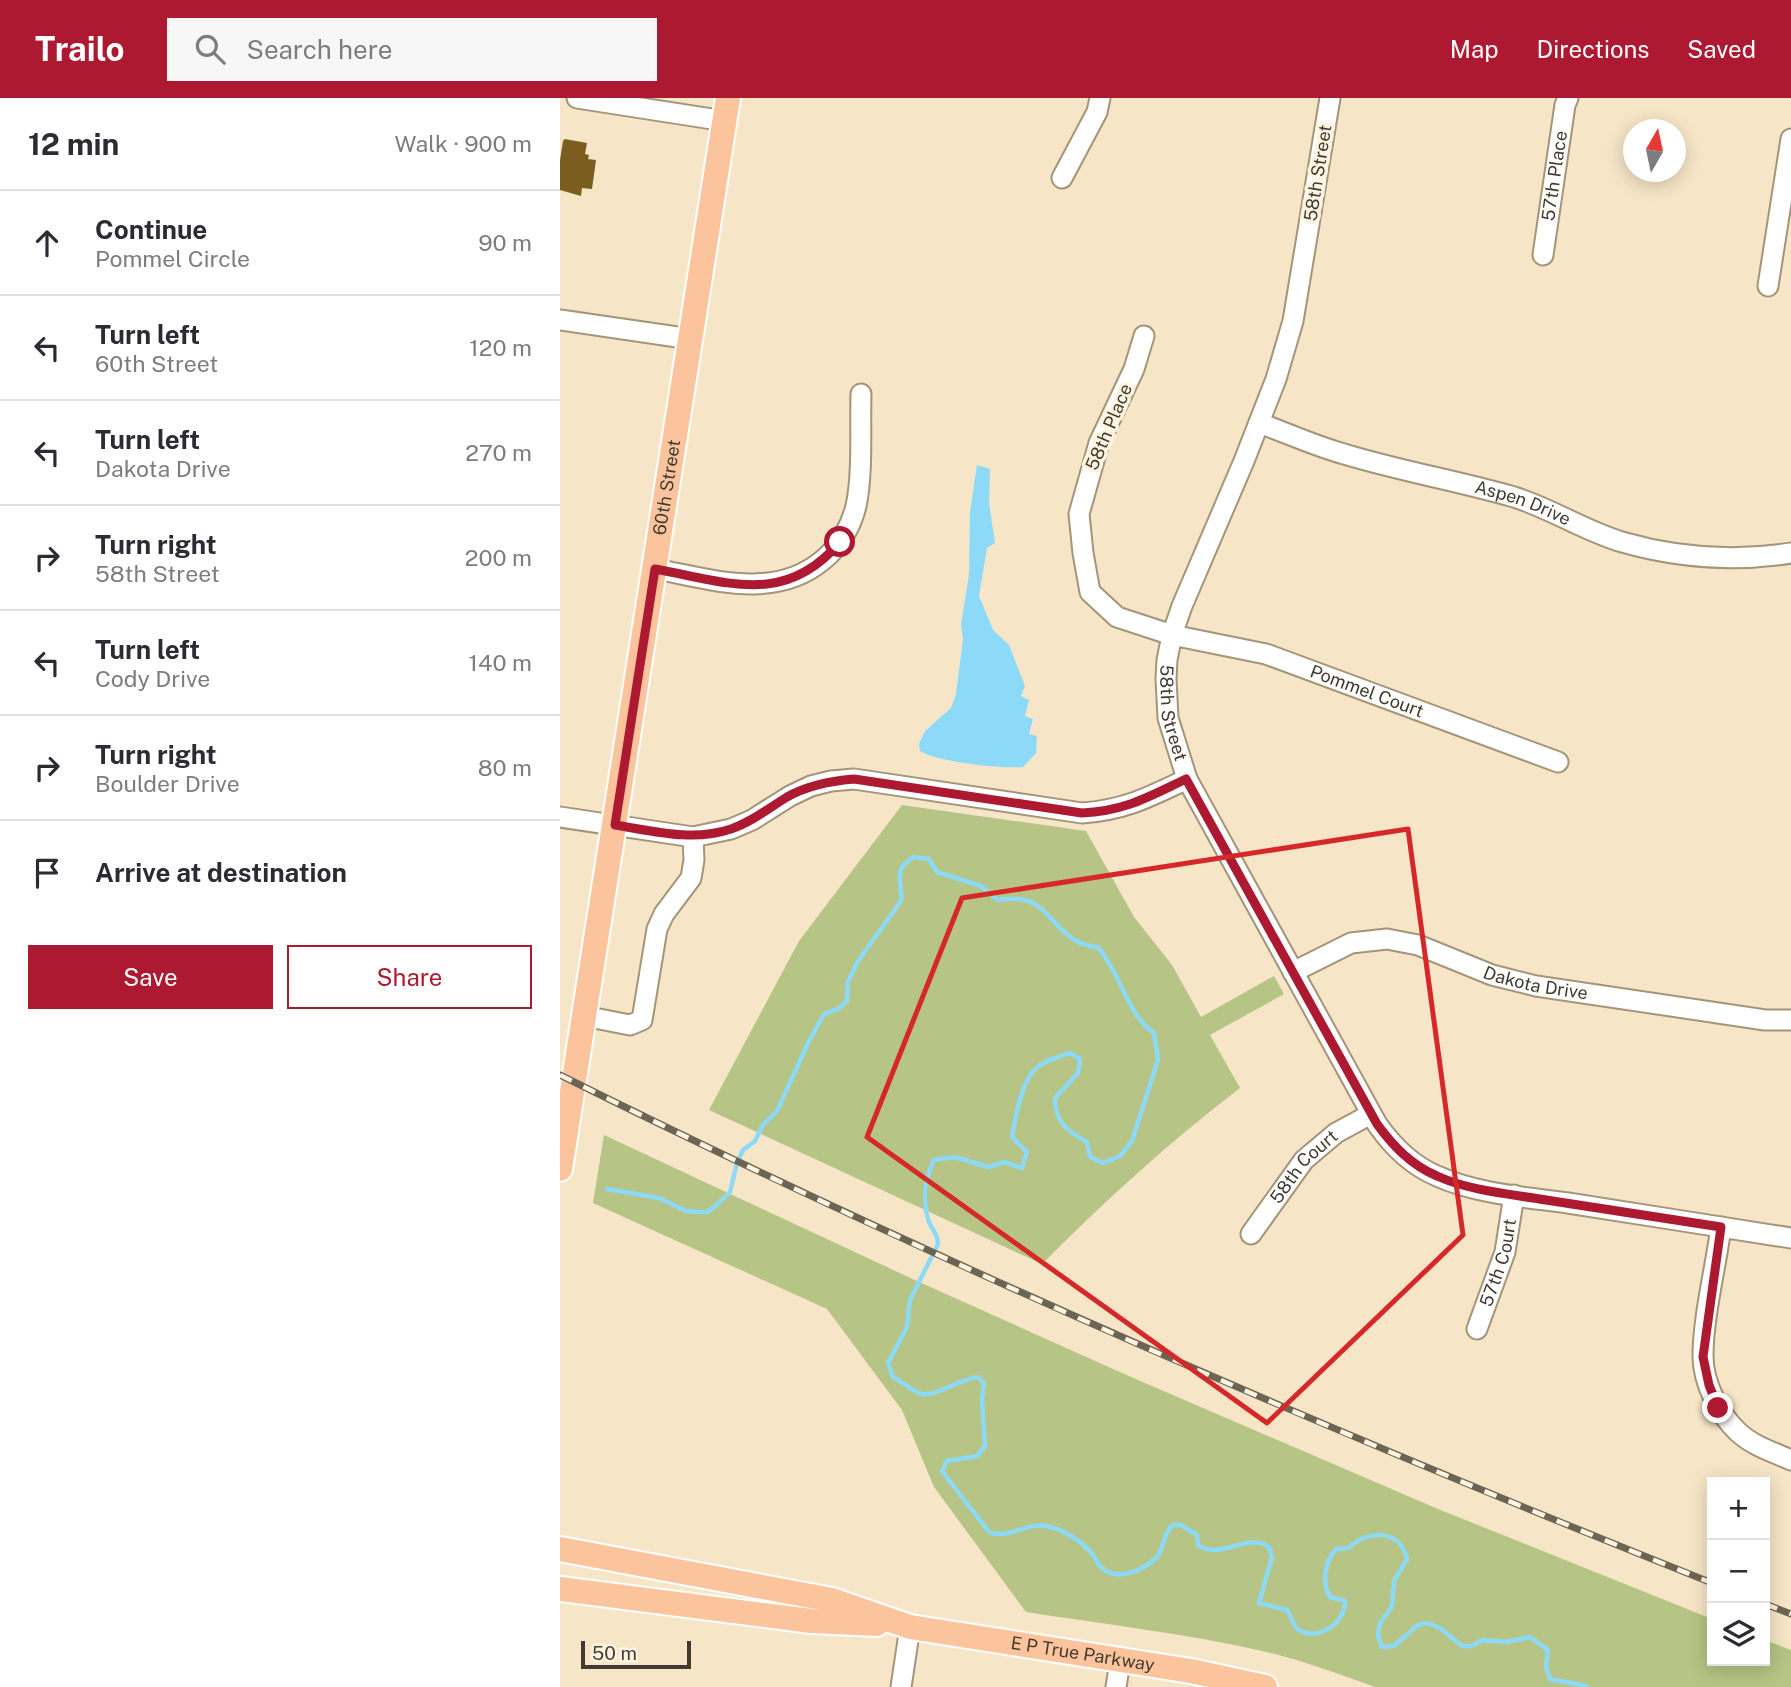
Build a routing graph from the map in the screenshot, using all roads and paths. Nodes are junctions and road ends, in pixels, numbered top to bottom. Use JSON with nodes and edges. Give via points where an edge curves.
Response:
{"nodes":[{"id":1,"x":577,"y":98,"type":"edge"},
{"id":2,"x":1100,"y":98,"type":"edge"},
{"id":3,"x":1330,"y":98,"type":"edge"},
{"id":4,"x":1568,"y":98,"type":"edge"},
{"id":5,"x":727,"y":110,"type":"edge"},
{"id":6,"x":1791,"y":139,"type":"edge"},
{"id":7,"x":1062,"y":178,"type":"dead end"},
{"id":8,"x":1543,"y":255,"type":"dead end"},
{"id":9,"x":1768,"y":286,"type":"dead end"},
{"id":10,"x":560,"y":320,"type":"edge"},
{"id":11,"x":1144,"y":336,"type":"dead end"},
{"id":12,"x":691,"y":339,"type":"junction"},
{"id":13,"x":861,"y":394,"type":"dead end"},
{"id":14,"x":1259,"y":423,"type":"junction"},
{"id":15,"x":1791,"y":553,"type":"edge"},
{"id":16,"x":655,"y":569,"type":"junction"},
{"id":17,"x":1172,"y":635,"type":"junction"},
{"id":18,"x":1558,"y":762,"type":"dead end"},
{"id":19,"x":1186,"y":779,"type":"junction"},
{"id":20,"x":560,"y":817,"type":"edge"},
{"id":21,"x":615,"y":825,"type":"junction"},
{"id":22,"x":693,"y":837,"type":"junction"},
{"id":23,"x":1293,"y":972,"type":"junction"},
{"id":24,"x":584,"y":1016,"type":"junction"},
{"id":25,"x":1791,"y":1020,"type":"edge"},
{"id":26,"x":1371,"y":1114,"type":"junction"},
{"id":27,"x":560,"y":1169,"type":"edge"},
{"id":28,"x":1514,"y":1195,"type":"junction"},
{"id":29,"x":1721,"y":1227,"type":"junction"},
{"id":30,"x":1251,"y":1234,"type":"dead end"},
{"id":31,"x":1791,"y":1238,"type":"edge"},
{"id":32,"x":1477,"y":1329,"type":"dead end"},
{"id":33,"x":1791,"y":1460,"type":"edge"},
{"id":34,"x":560,"y":1549,"type":"edge"},
{"id":35,"x":560,"y":1589,"type":"edge"},
{"id":36,"x":904,"y":1626,"type":"junction"},
{"id":37,"x":1120,"y":1661,"type":"junction"},
{"id":38,"x":901,"y":1687,"type":"edge"},
{"id":39,"x":1116,"y":1687,"type":"edge"},
{"id":40,"x":1265,"y":1687,"type":"edge"}],
"edges":[{"from":1,"to":5,"type":"street"},
{"from":2,"to":7,"type":"street"},
{"from":3,"to":14,"type":"street","name":"58th Street","via":[[1293,321]]},
{"from":4,"to":8,"type":"street","name":"57th Place"},
{"from":5,"to":12,"type":"main road","name":"60th Street"},
{"from":6,"to":9,"type":"street"},
{"from":10,"to":12,"type":"street"},
{"from":11,"to":17,"type":"street","name":"58th Place","via":[[1099,443],[1079,514],[1090,592],[1117,617]]},
{"from":12,"to":16,"type":"main road","name":"60th Street"},
{"from":13,"to":16,"type":"street","via":[[856,506],[845,533],[814,568],[797,578],[759,586]]},
{"from":14,"to":15,"type":"street","name":"Aspen Drive","via":[[1342,454],[1514,497],[1621,541],[1717,558]]},
{"from":14,"to":17,"type":"street","name":"58th Street"},
{"from":16,"to":21,"type":"main road","name":"60th Street"},
{"from":17,"to":18,"type":"street","name":"Pommel Court","via":[[1266,654]]},
{"from":17,"to":19,"type":"street","name":"58th Street","via":[[1166,679],[1168,718]]},
{"from":19,"to":22,"type":"street","via":[[1129,806],[1082,813],[873,781],[831,781],[790,796],[731,829]]},
{"from":19,"to":23,"type":"street","name":"58th Street"},
{"from":20,"to":21,"type":"street"},
{"from":21,"to":22,"type":"street"},
{"from":21,"to":24,"type":"main road","name":"60th Street"},
{"from":22,"to":24,"type":"street","via":[[691,878],[657,929],[642,1020],[630,1025]]},
{"from":23,"to":25,"type":"street","name":"Dakota Drive","via":[[1351,943],[1387,939],[1418,945],[1492,975],[1536,986]]},
{"from":23,"to":26,"type":"street","name":"58th Street"},
{"from":24,"to":27,"type":"main road","name":"60th Street"},
{"from":26,"to":28,"type":"street","name":"58th Street","via":[[1390,1143],[1437,1177]]},
{"from":26,"to":30,"type":"street","name":"58th Court","via":[[1336,1133],[1304,1160]]},
{"from":28,"to":29,"type":"street","name":"58th Street"},
{"from":28,"to":32,"type":"street","name":"57th Court","via":[[1506,1252]]},
{"from":29,"to":31,"type":"street","name":"58th Street"},
{"from":29,"to":33,"type":"street","via":[[1703,1357],[1709,1385],[1718,1408],[1738,1433]]},
{"from":34,"to":36,"type":"main road","name":"E P True Parkway","via":[[832,1600]]},
{"from":35,"to":36,"type":"main road","name":"E P True Parkway","via":[[811,1621]]},
{"from":36,"to":37,"type":"main road","name":"E P True Parkway"},
{"from":36,"to":38,"type":"street"},
{"from":37,"to":39,"type":"street"},
{"from":37,"to":40,"type":"main road","name":"E P True Parkway"}]}
